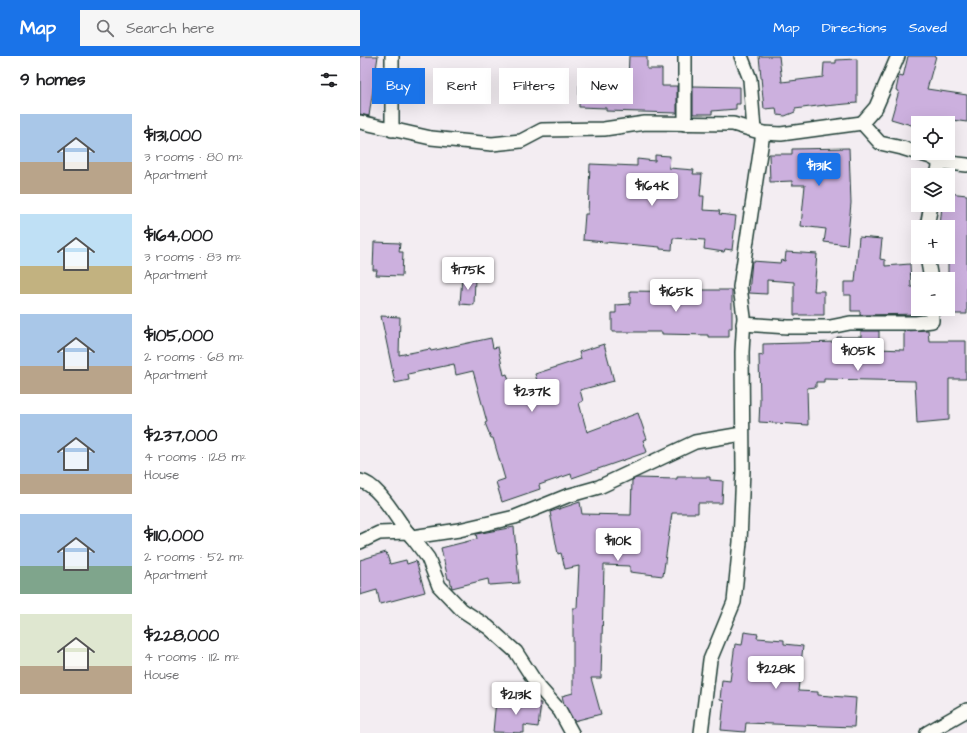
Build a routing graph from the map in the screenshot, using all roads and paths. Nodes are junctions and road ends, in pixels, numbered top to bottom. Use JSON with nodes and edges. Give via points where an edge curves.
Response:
{"nodes":[{"id":1,"x":392,"y":56,"type":"edge"},
{"id":2,"x":685,"y":56,"type":"edge"},
{"id":3,"x":741,"y":56,"type":"edge"},
{"id":4,"x":898,"y":56,"type":"edge"},
{"id":5,"x":360,"y":122,"type":"edge"},
{"id":6,"x":862,"y":123,"type":"junction"},
{"id":7,"x":685,"y":124,"type":"junction"},
{"id":8,"x":392,"y":130,"type":"junction"},
{"id":9,"x":758,"y":132,"type":"junction"},
{"id":10,"x":940,"y":162,"type":"junction"},
{"id":11,"x":967,"y":165,"type":"edge"},
{"id":12,"x":939,"y":168,"type":"edge"},
{"id":13,"x":932,"y":316,"type":"edge"},
{"id":14,"x":743,"y":324,"type":"junction"},
{"id":15,"x":742,"y":434,"type":"junction"},
{"id":16,"x":360,"y":481,"type":"edge"},
{"id":17,"x":410,"y":534,"type":"junction"},
{"id":18,"x":360,"y":542,"type":"edge"},
{"id":19,"x":967,"y":710,"type":"edge"},
{"id":20,"x":572,"y":733,"type":"edge"},
{"id":21,"x":701,"y":733,"type":"edge"},
{"id":22,"x":927,"y":733,"type":"edge"}],
"edges":[{"from":1,"to":8,"type":"street"},
{"from":2,"to":7,"type":"street"},
{"from":3,"to":9,"type":"street","via":[[750,79]]},
{"from":4,"to":6,"type":"street","via":[[876,107]]},
{"from":5,"to":8,"type":"street"},
{"from":6,"to":9,"type":"street","via":[[781,134]]},
{"from":6,"to":10,"type":"street","via":[[880,143],[931,157]]},
{"from":7,"to":8,"type":"street","via":[[645,123],[604,129],[542,130],[521,141],[492,144],[431,138]]},
{"from":7,"to":9,"type":"street","via":[[732,124]]},
{"from":9,"to":14,"type":"street","via":[[740,288]]},
{"from":10,"to":11,"type":"street"},
{"from":10,"to":12,"type":"street"},
{"from":13,"to":14,"type":"street","via":[[932,321],[916,323],[850,323],[830,327]]},
{"from":14,"to":15,"type":"street"},
{"from":15,"to":17,"type":"street","via":[[696,442],[599,487],[573,494],[515,517],[459,530]]},
{"from":15,"to":21,"type":"street","via":[[740,542],[734,602],[710,660]]},
{"from":16,"to":17,"type":"street","via":[[368,483]]},
{"from":17,"to":18,"type":"street","via":[[379,533]]},
{"from":17,"to":20,"type":"street","via":[[428,558],[439,586],[462,610],[488,627],[516,652],[538,686],[560,711]]},
{"from":19,"to":22,"type":"street"}]}
